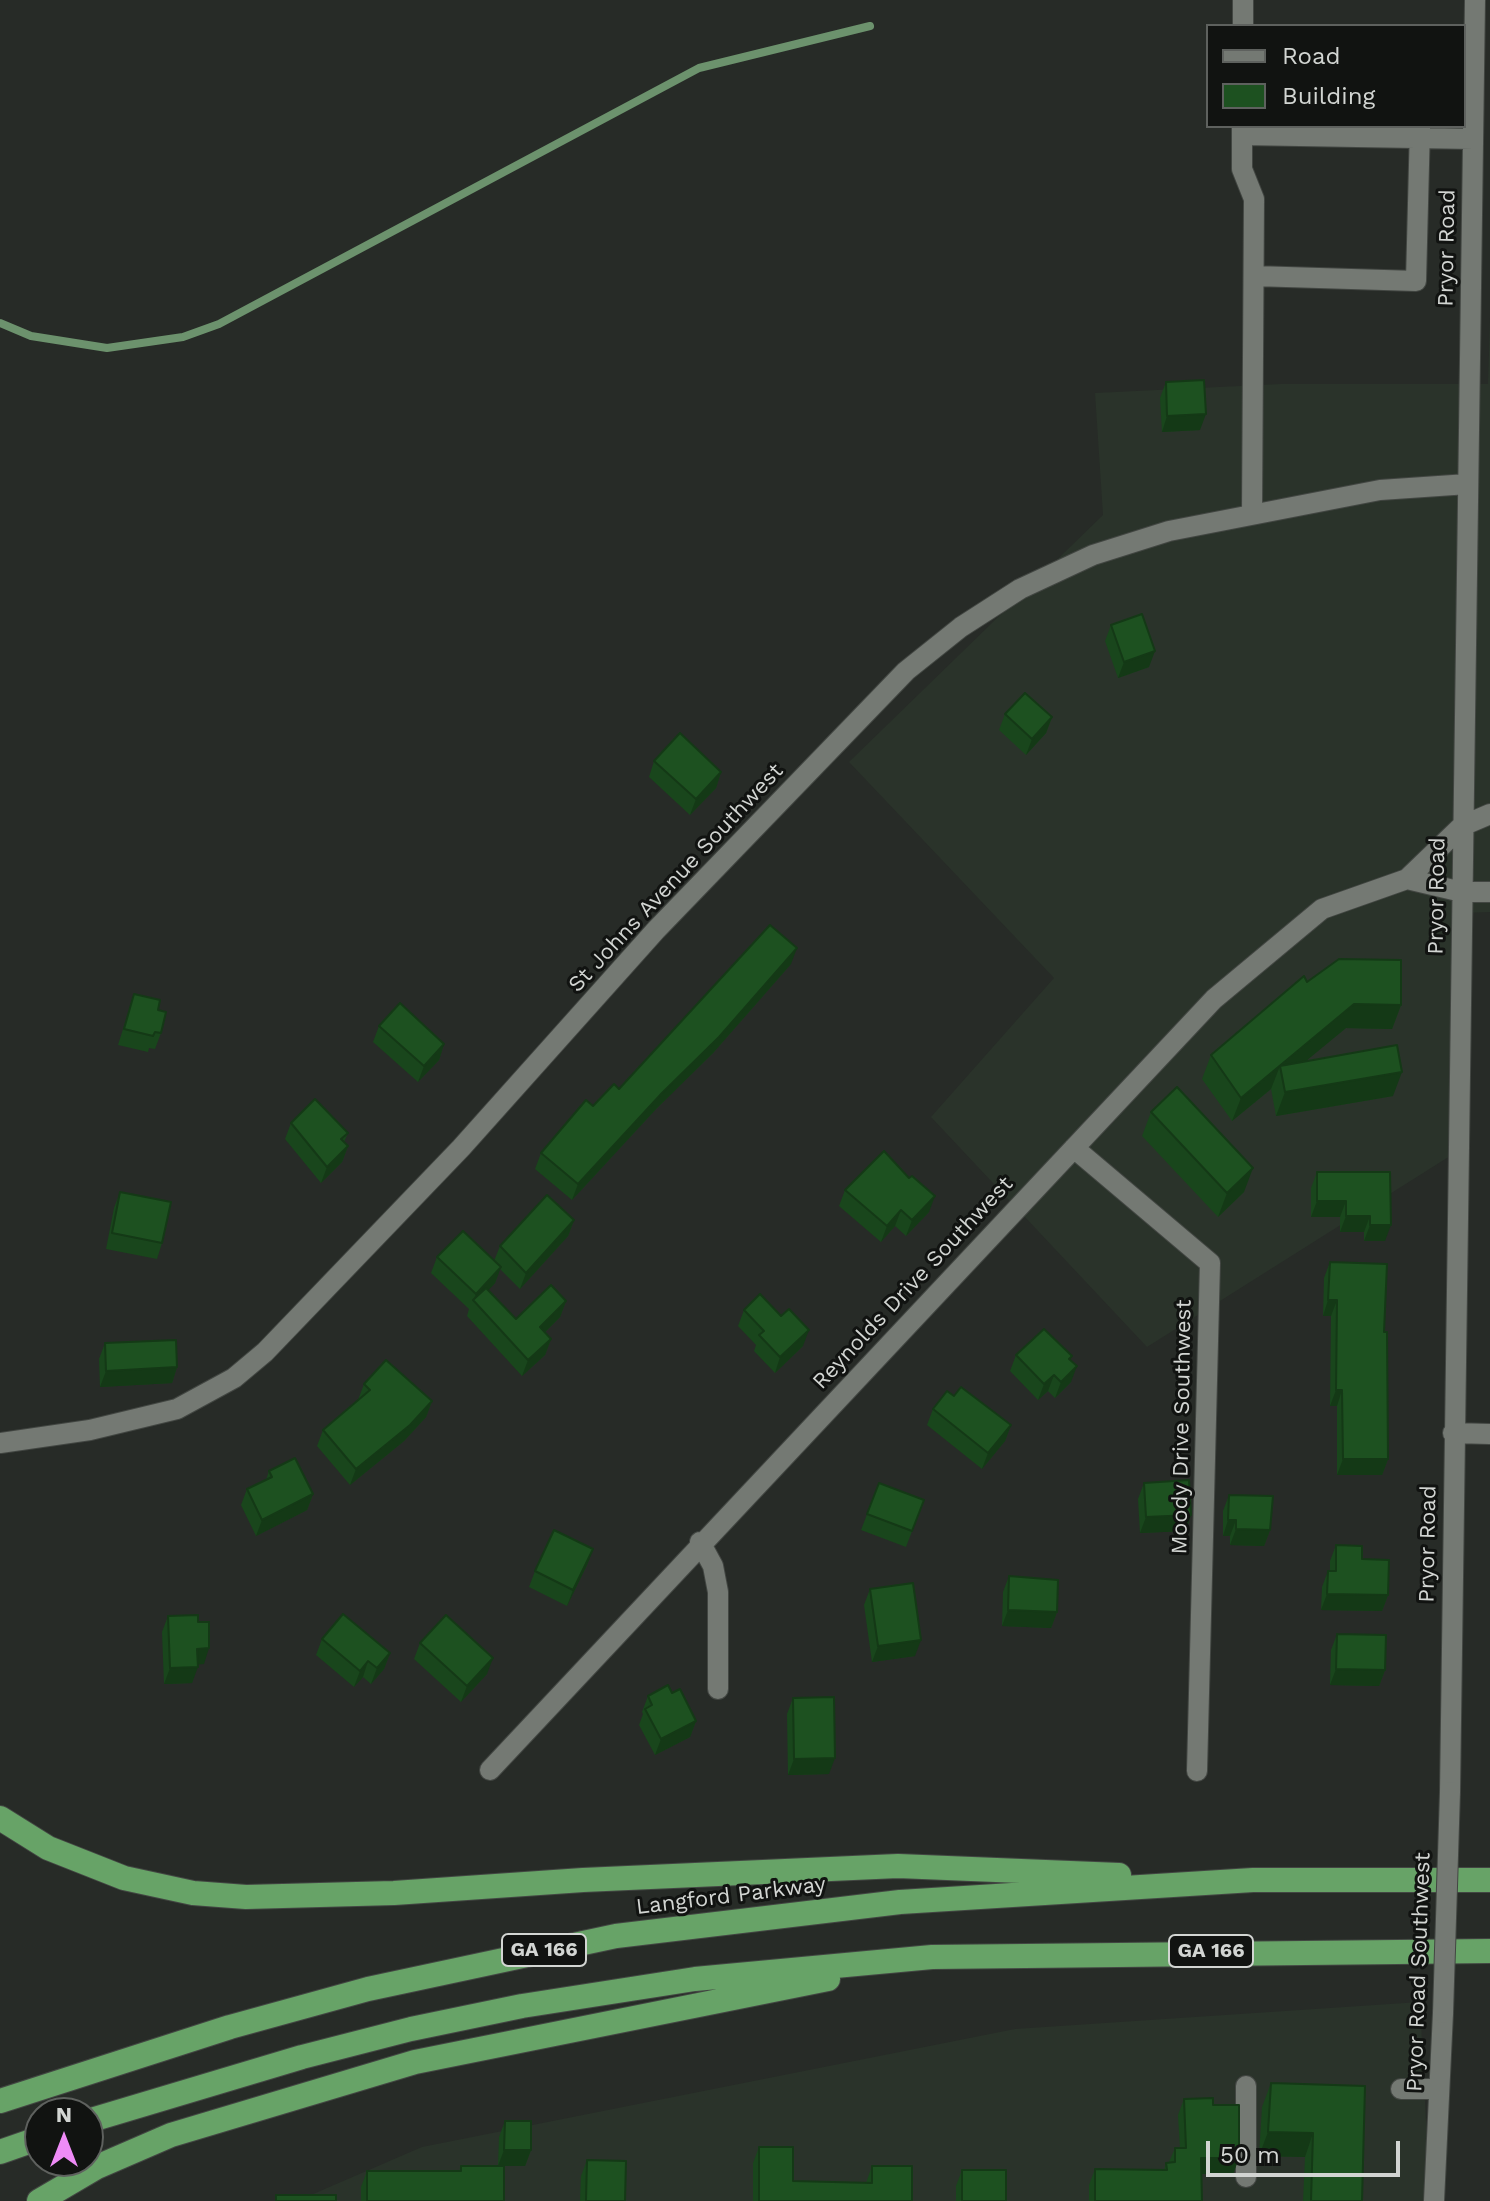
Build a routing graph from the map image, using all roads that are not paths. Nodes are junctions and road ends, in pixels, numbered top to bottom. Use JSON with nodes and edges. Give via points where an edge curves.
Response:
{"nodes":[{"id":1,"x":1243,"y":0,"type":"edge"},
{"id":2,"x":1475,"y":0,"type":"edge"},
{"id":3,"x":1243,"y":24,"type":"edge"},
{"id":4,"x":1242,"y":130,"type":"edge"},
{"id":5,"x":1420,"y":132,"type":"edge"},
{"id":6,"x":1473,"y":139,"type":"junction"},
{"id":7,"x":1254,"y":276,"type":"junction"},
{"id":8,"x":1468,"y":484,"type":"junction"},
{"id":9,"x":1252,"y":514,"type":"junction"},
{"id":10,"x":1490,"y":814,"type":"edge"},
{"id":11,"x":1462,"y":826,"type":"junction"},
{"id":12,"x":1407,"y":879,"type":"junction"},
{"id":13,"x":1462,"y":892,"type":"junction"},
{"id":14,"x":1490,"y":892,"type":"edge"},
{"id":15,"x":1074,"y":1148,"type":"junction"},
{"id":16,"x":1453,"y":1433,"type":"junction"},
{"id":17,"x":1490,"y":1434,"type":"edge"},
{"id":18,"x":0,"y":1443,"type":"edge"},
{"id":19,"x":700,"y":1542,"type":"junction"},
{"id":20,"x":718,"y":1689,"type":"dead end"},
{"id":21,"x":490,"y":1770,"type":"dead end"},
{"id":22,"x":1197,"y":1771,"type":"dead end"},
{"id":23,"x":1450,"y":1792,"type":"joint"},
{"id":24,"x":0,"y":1818,"type":"edge"},
{"id":25,"x":1253,"y":1880,"type":"junction"},
{"id":26,"x":1490,"y":1880,"type":"edge"},
{"id":27,"x":1490,"y":1951,"type":"edge"},
{"id":28,"x":932,"y":1957,"type":"junction"},
{"id":29,"x":1246,"y":2086,"type":"dead end"},
{"id":30,"x":1401,"y":2089,"type":"dead end"},
{"id":31,"x":1439,"y":2089,"type":"junction"},
{"id":32,"x":0,"y":2101,"type":"edge"},
{"id":33,"x":104,"y":2116,"type":"edge"},
{"id":34,"x":24,"y":2144,"type":"edge"},
{"id":35,"x":0,"y":2152,"type":"edge"},
{"id":36,"x":1246,"y":2177,"type":"dead end"},
{"id":37,"x":39,"y":2201,"type":"edge"},
{"id":38,"x":1434,"y":2201,"type":"edge"}],
"edges":[{"from":1,"to":3,"type":"street"},
{"from":2,"to":6,"type":"street","name":"Pryor Road"},
{"from":4,"to":5,"type":"street"},
{"from":4,"to":7,"type":"street","via":[[1242,169],[1254,199]]},
{"from":5,"to":6,"type":"street"},
{"from":5,"to":7,"type":"street","via":[[1416,281]]},
{"from":6,"to":8,"type":"street","name":"Pryor Road"},
{"from":7,"to":9,"type":"street"},
{"from":8,"to":9,"type":"street","name":"St Johns Avenue Southwest","via":[[1380,490]]},
{"from":8,"to":11,"type":"street","name":"Pryor Road"},
{"from":9,"to":18,"type":"street","name":"St Johns Avenue Southwest","via":[[1169,531],[1093,555],[1020,589],[906,671],[656,930],[461,1148],[234,1378],[177,1409],[90,1430]]},
{"from":10,"to":11,"type":"street"},
{"from":11,"to":12,"type":"street"},
{"from":11,"to":13,"type":"street","name":"Pryor Road"},
{"from":12,"to":13,"type":"street"},
{"from":12,"to":15,"type":"street","name":"Reynolds Drive Southwest","via":[[1322,909],[1214,999]]},
{"from":13,"to":14,"type":"street"},
{"from":13,"to":16,"type":"street","name":"Pryor Road"},
{"from":15,"to":19,"type":"street","name":"Reynolds Drive Southwest"},
{"from":15,"to":22,"type":"street","name":"Moody Drive Southwest","via":[[1210,1263]]},
{"from":16,"to":17,"type":"street"},
{"from":16,"to":23,"type":"street","name":"Pryor Road"},
{"from":19,"to":20,"type":"street","via":[[713,1566],[718,1592]]},
{"from":19,"to":21,"type":"street","name":"Reynolds Drive Southwest"},
{"from":23,"to":31,"type":"street","name":"Pryor Road Southwest","bridge":true},
{"from":24,"to":25,"type":"highway","via":[[48,1848],[124,1878],[193,1893],[246,1897],[898,1866]]},
{"from":25,"to":26,"type":"highway","name":"Langford Parkway","number":"GA 166"},
{"from":25,"to":32,"type":"highway","name":"Langford Parkway","number":"GA 166","via":[[900,1902],[607,1938],[368,1989]]},
{"from":27,"to":28,"type":"highway","number":"GA 166"},
{"from":28,"to":33,"type":"highway","number":"GA 166","via":[[695,1979],[522,2006],[302,2057]]},
{"from":28,"to":37,"type":"highway","via":[[415,2062],[171,2135],[97,2167]]},
{"from":29,"to":36,"type":"street"},
{"from":30,"to":31,"type":"street"},
{"from":31,"to":38,"type":"street","name":"Pryor Road Southwest"},
{"from":34,"to":35,"type":"highway"}]}
